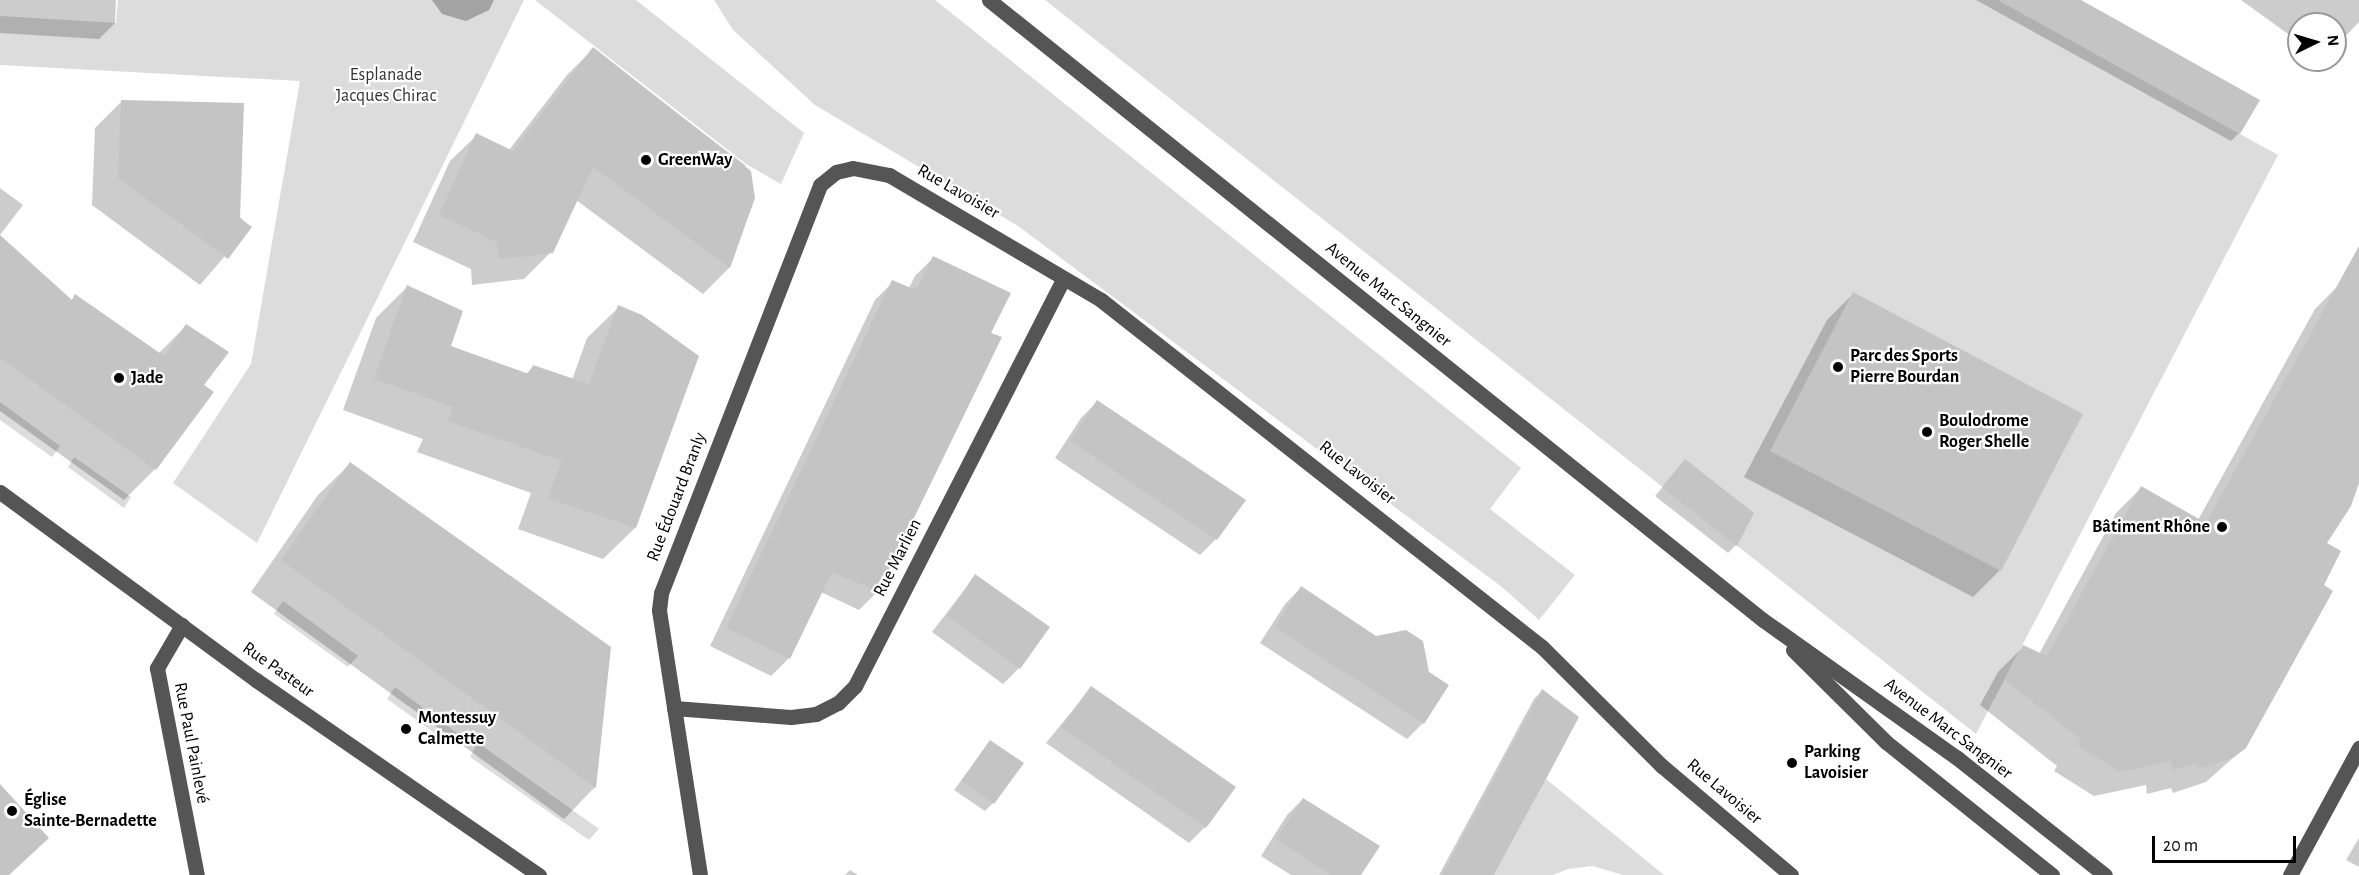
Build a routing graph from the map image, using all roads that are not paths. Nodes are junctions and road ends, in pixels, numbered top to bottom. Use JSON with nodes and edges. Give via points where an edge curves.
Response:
{"nodes":[{"id":1,"x":989,"y":0,"type":"edge"},
{"id":2,"x":853,"y":168,"type":"joint"},
{"id":3,"x":1063,"y":279,"type":"junction"},
{"id":4,"x":0,"y":492,"type":"edge"},
{"id":5,"x":1763,"y":620,"type":"junction"},
{"id":6,"x":182,"y":625,"type":"junction"},
{"id":7,"x":674,"y":708,"type":"junction"},
{"id":8,"x":2359,"y":748,"type":"edge"},
{"id":9,"x":196,"y":875,"type":"edge"},
{"id":10,"x":538,"y":875,"type":"edge"},
{"id":11,"x":700,"y":875,"type":"edge"},
{"id":12,"x":1791,"y":875,"type":"edge"},
{"id":13,"x":2052,"y":875,"type":"edge"},
{"id":14,"x":2105,"y":875,"type":"edge"},
{"id":15,"x":2290,"y":875,"type":"edge"}],
"edges":[{"from":1,"to":5,"type":"street","name":"Avenue Marc Sangnier"},
{"from":2,"to":3,"type":"street","name":"Rue Lavoisier","via":[[889,175]]},
{"from":2,"to":7,"type":"street","name":"Rue Édouard Branly","via":[[836,172],[820,185],[661,593],[659,610]]},
{"from":3,"to":7,"type":"street","name":"Rue Marlien","via":[[855,686],[838,702],[816,714],[791,717]]},
{"from":3,"to":12,"type":"street","name":"Rue Lavoisier","via":[[1101,300],[1484,598],[1542,646],[1662,766]]},
{"from":4,"to":6,"type":"street","name":"Rue Pasteur"},
{"from":5,"to":13,"type":"street","name":"Avenue Marc Sangnier","via":[[1886,742]]},
{"from":5,"to":14,"type":"street","name":"Avenue Marc Sangnier","via":[[1947,750]]},
{"from":6,"to":9,"type":"street","name":"Rue Paul Painlevé","via":[[157,668]]},
{"from":6,"to":10,"type":"street","name":"Rue Pasteur"},
{"from":7,"to":11,"type":"street","name":"Rue Édouard Branly"},
{"from":8,"to":15,"type":"street"}]}
